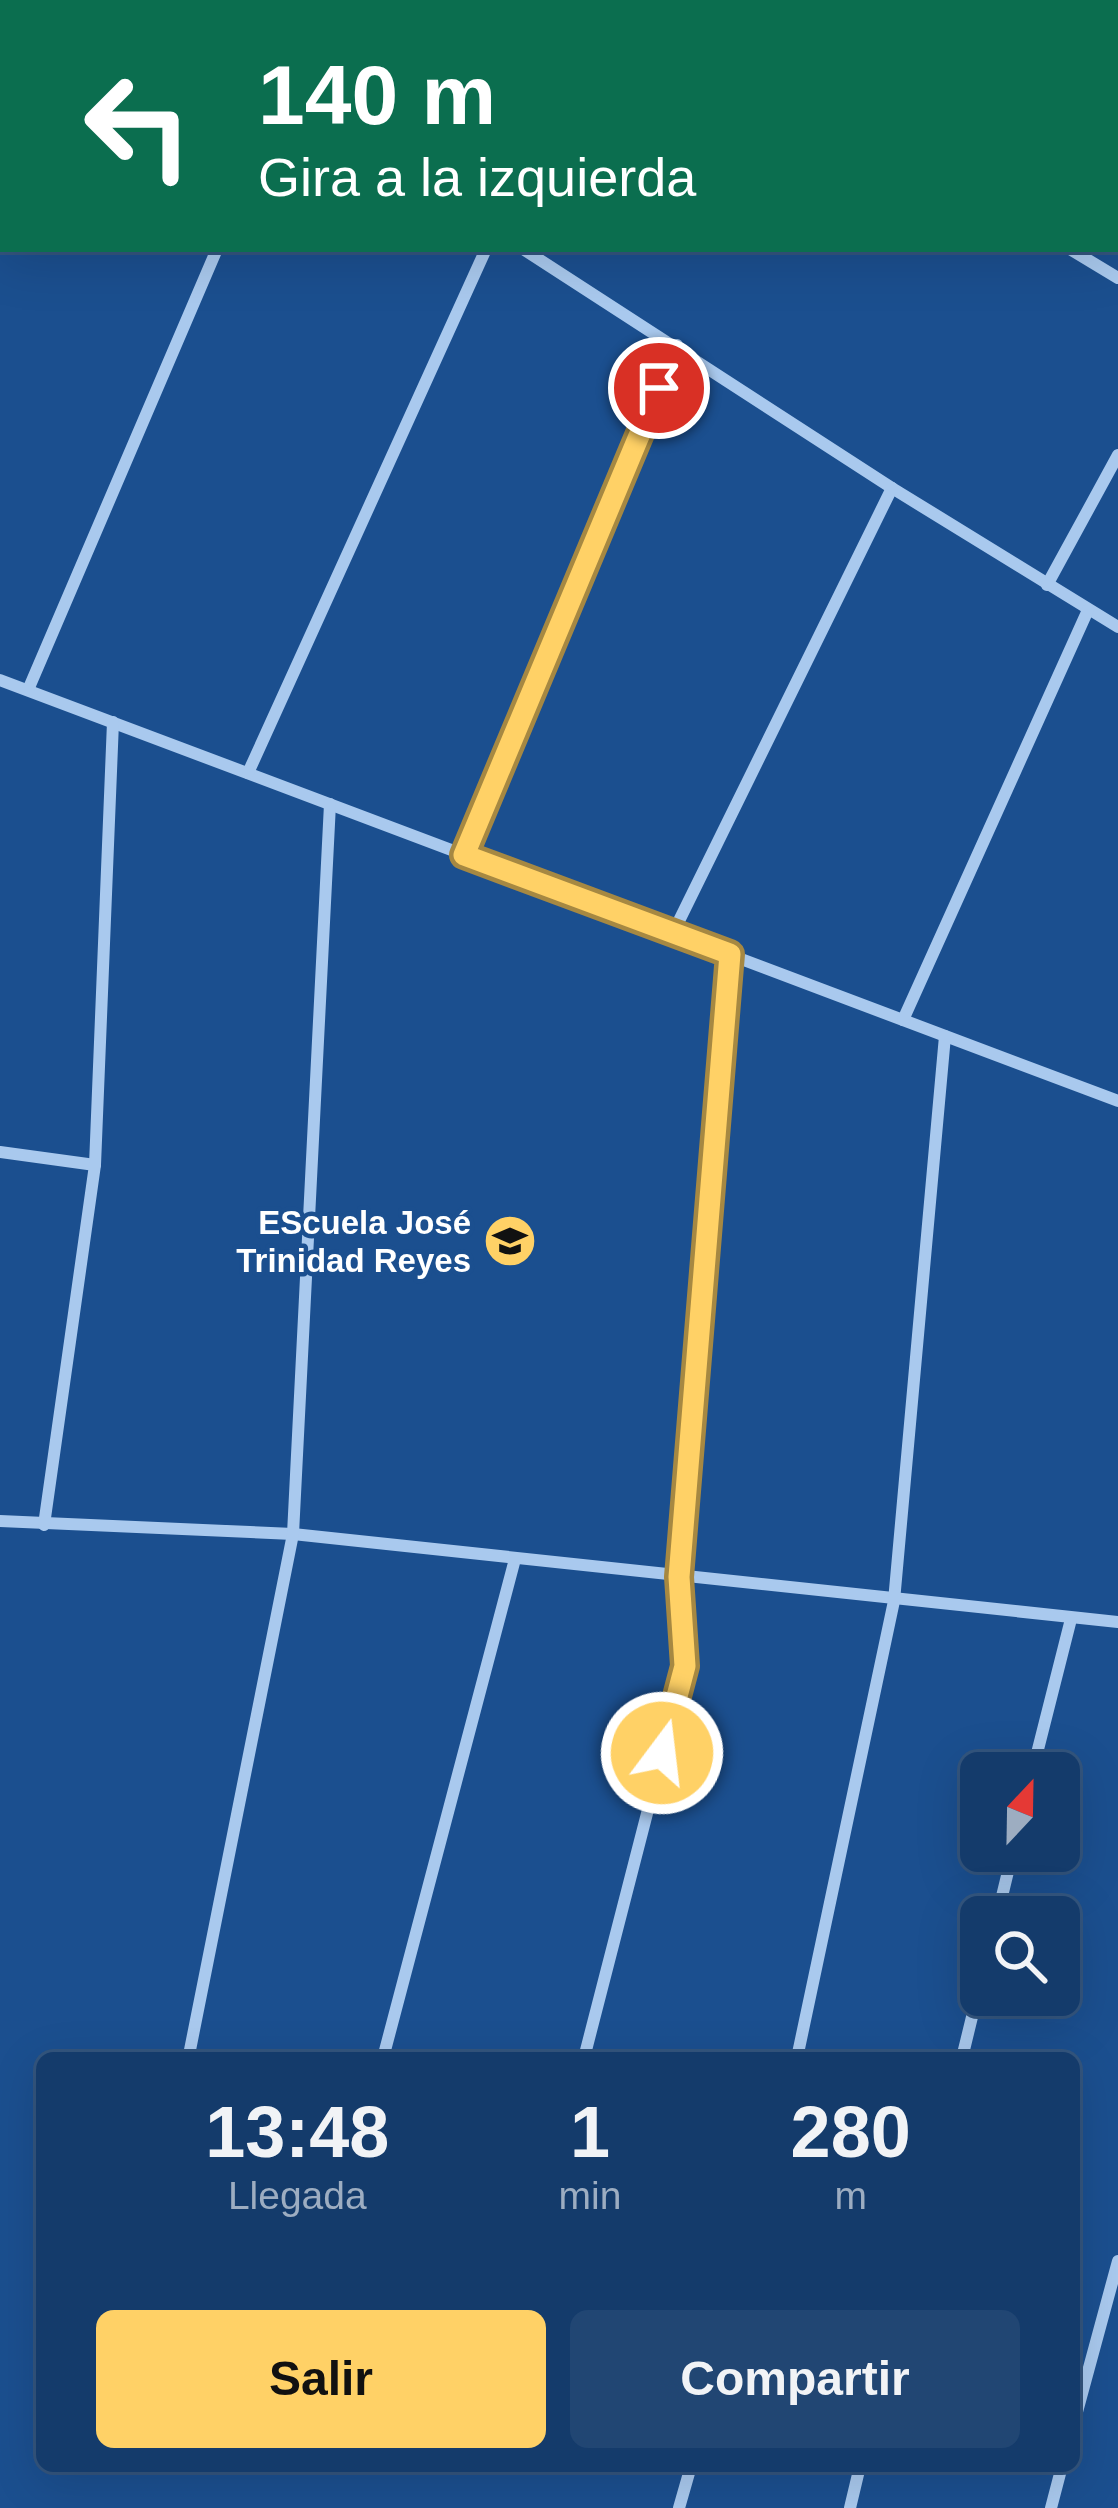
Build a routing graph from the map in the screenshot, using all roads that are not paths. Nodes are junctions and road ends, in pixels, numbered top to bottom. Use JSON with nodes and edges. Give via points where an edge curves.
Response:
{"nodes":[{"id":1,"x":216,"y":252,"type":"edge"},
{"id":2,"x":485,"y":252,"type":"edge"},
{"id":3,"x":528,"y":252,"type":"edge"},
{"id":4,"x":1075,"y":252,"type":"edge"},
{"id":5,"x":1118,"y":278,"type":"edge"},
{"id":6,"x":676,"y":345,"type":"junction"},
{"id":7,"x":1118,"y":455,"type":"edge"},
{"id":8,"x":892,"y":488,"type":"junction"},
{"id":9,"x":1047,"y":585,"type":"junction"},
{"id":10,"x":1088,"y":610,"type":"junction"},
{"id":11,"x":1118,"y":626,"type":"edge"},
{"id":12,"x":0,"y":680,"type":"edge"},
{"id":13,"x":28,"y":690,"type":"junction"},
{"id":14,"x":113,"y":722,"type":"junction"},
{"id":15,"x":248,"y":773,"type":"junction"},
{"id":16,"x":330,"y":803,"type":"junction"},
{"id":17,"x":464,"y":855,"type":"junction"},
{"id":18,"x":674,"y":933,"type":"junction"},
{"id":19,"x":730,"y":954,"type":"junction"},
{"id":20,"x":903,"y":1020,"type":"junction"},
{"id":21,"x":945,"y":1036,"type":"junction"},
{"id":22,"x":1118,"y":1101,"type":"edge"},
{"id":23,"x":0,"y":1152,"type":"edge"},
{"id":24,"x":94,"y":1165,"type":"junction"},
{"id":25,"x":0,"y":1521,"type":"edge"},
{"id":26,"x":44,"y":1525,"type":"junction"},
{"id":27,"x":293,"y":1534,"type":"junction"},
{"id":28,"x":515,"y":1559,"type":"junction"},
{"id":29,"x":679,"y":1577,"type":"junction"},
{"id":30,"x":894,"y":1601,"type":"junction"},
{"id":31,"x":1071,"y":1619,"type":"junction"},
{"id":32,"x":1118,"y":1622,"type":"edge"},
{"id":33,"x":1037,"y":1752,"type":"edge"},
{"id":34,"x":972,"y":2016,"type":"edge"},
{"id":35,"x":190,"y":2052,"type":"edge"},
{"id":36,"x":384,"y":2052,"type":"edge"},
{"id":37,"x":586,"y":2052,"type":"edge"},
{"id":38,"x":798,"y":2052,"type":"edge"},
{"id":39,"x":963,"y":2052,"type":"edge"},
{"id":40,"x":1118,"y":2261,"type":"edge"},
{"id":41,"x":1080,"y":2401,"type":"edge"},
{"id":42,"x":689,"y":2472,"type":"edge"},
{"id":43,"x":859,"y":2472,"type":"edge"},
{"id":44,"x":1060,"y":2472,"type":"edge"},
{"id":45,"x":679,"y":2508,"type":"edge"},
{"id":46,"x":850,"y":2508,"type":"edge"},
{"id":47,"x":1051,"y":2508,"type":"edge"}],
"edges":[{"from":1,"to":13,"type":"street"},
{"from":2,"to":15,"type":"street"},
{"from":3,"to":6,"type":"street"},
{"from":4,"to":5,"type":"street"},
{"from":6,"to":8,"type":"street"},
{"from":6,"to":17,"type":"street"},
{"from":7,"to":9,"type":"street"},
{"from":8,"to":9,"type":"street"},
{"from":8,"to":18,"type":"street"},
{"from":9,"to":10,"type":"street"},
{"from":10,"to":11,"type":"street"},
{"from":10,"to":20,"type":"street"},
{"from":12,"to":13,"type":"street"},
{"from":13,"to":14,"type":"street"},
{"from":14,"to":15,"type":"street"},
{"from":14,"to":24,"type":"street"},
{"from":15,"to":16,"type":"street"},
{"from":16,"to":17,"type":"street"},
{"from":16,"to":27,"type":"street"},
{"from":17,"to":18,"type":"street"},
{"from":18,"to":19,"type":"street"},
{"from":19,"to":20,"type":"street"},
{"from":19,"to":29,"type":"street"},
{"from":20,"to":21,"type":"street"},
{"from":21,"to":22,"type":"street"},
{"from":21,"to":30,"type":"street"},
{"from":23,"to":24,"type":"street"},
{"from":24,"to":26,"type":"street"},
{"from":25,"to":26,"type":"street"},
{"from":26,"to":27,"type":"street"},
{"from":27,"to":28,"type":"street"},
{"from":27,"to":35,"type":"street"},
{"from":28,"to":29,"type":"street"},
{"from":28,"to":36,"type":"street"},
{"from":29,"to":30,"type":"street"},
{"from":29,"to":37,"type":"street","via":[[685,1666]]},
{"from":30,"to":31,"type":"street"},
{"from":30,"to":38,"type":"street"},
{"from":31,"to":32,"type":"street"},
{"from":31,"to":33,"type":"street"},
{"from":34,"to":39,"type":"street"},
{"from":40,"to":41,"type":"street"},
{"from":42,"to":45,"type":"street"},
{"from":43,"to":46,"type":"street"},
{"from":44,"to":47,"type":"street"}]}
